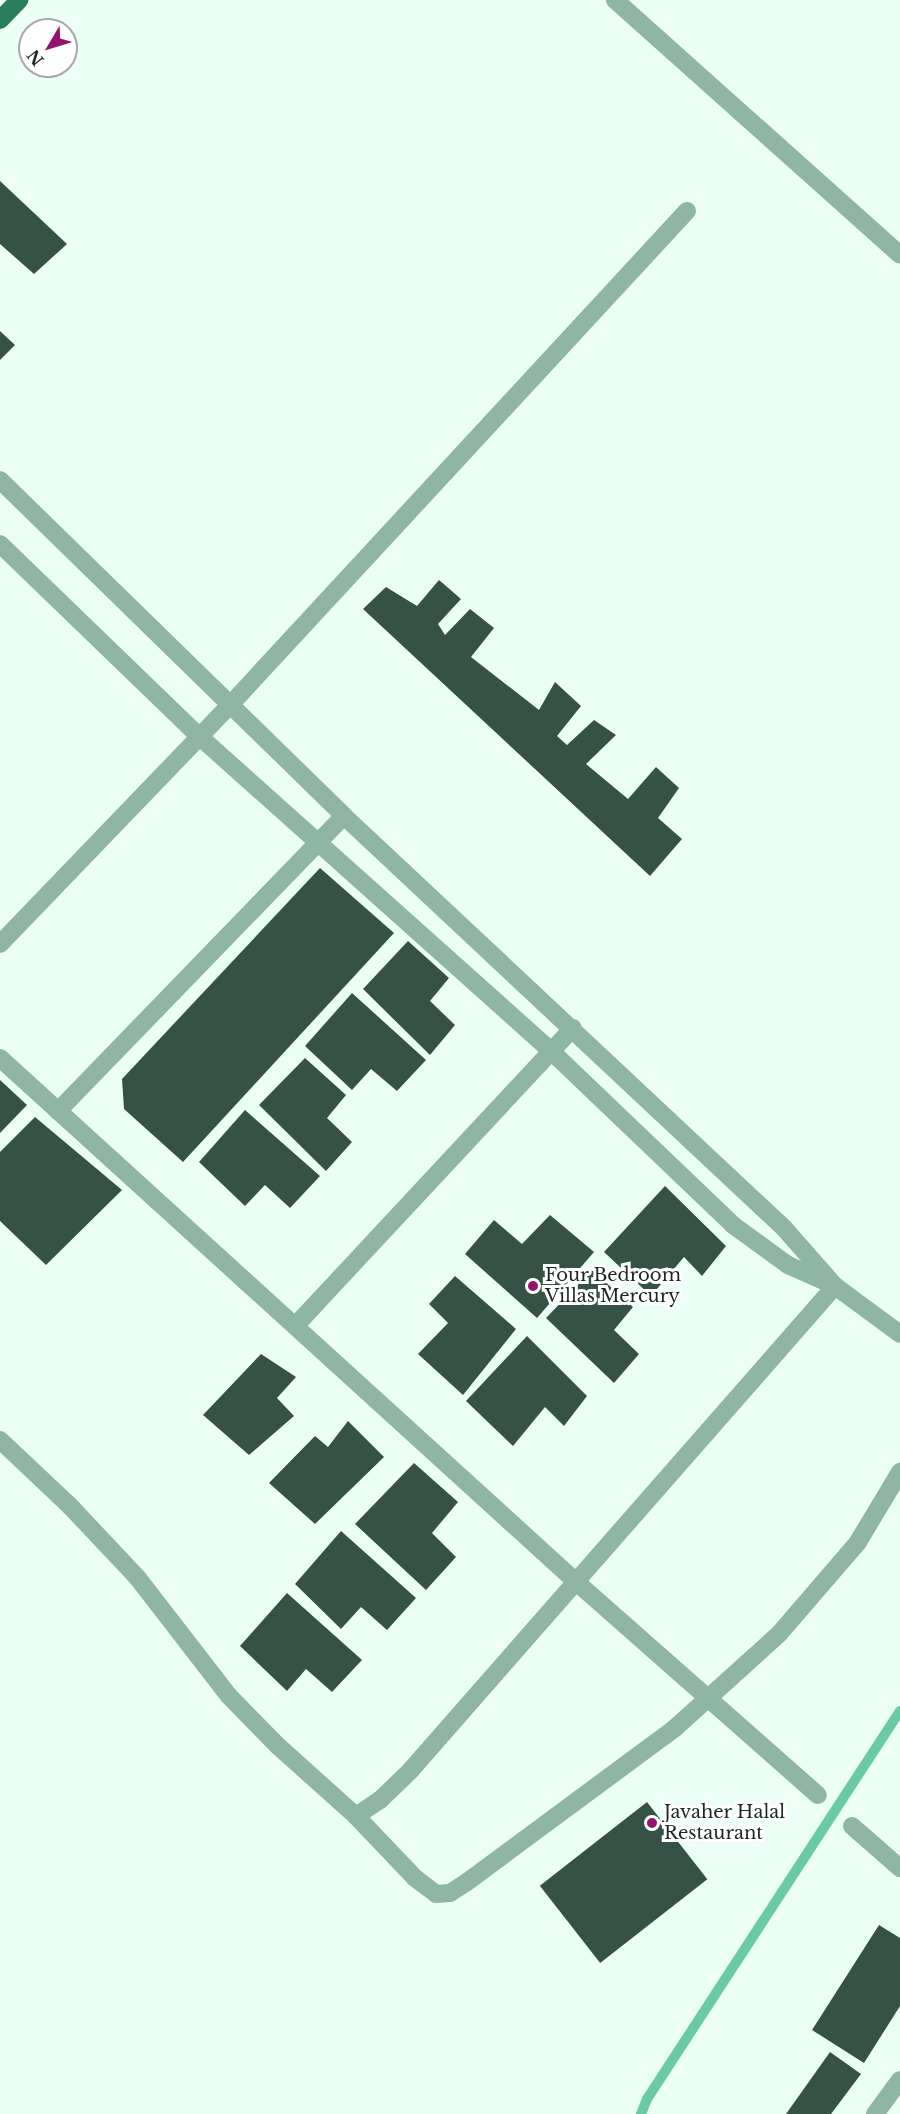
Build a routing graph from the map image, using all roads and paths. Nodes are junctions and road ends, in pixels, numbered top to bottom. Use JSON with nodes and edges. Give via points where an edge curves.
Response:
{"nodes":[{"id":1,"x":19,"y":0,"type":"edge"},
{"id":2,"x":615,"y":0,"type":"edge"},
{"id":3,"x":0,"y":20,"type":"edge"},
{"id":4,"x":687,"y":211,"type":"dead end"},
{"id":5,"x":900,"y":255,"type":"edge"},
{"id":6,"x":0,"y":480,"type":"edge"},
{"id":7,"x":0,"y":544,"type":"edge"},
{"id":8,"x":230,"y":705,"type":"junction"},
{"id":9,"x":200,"y":736,"type":"junction"},
{"id":10,"x":344,"y":816,"type":"junction"},
{"id":11,"x":318,"y":843,"type":"junction"},
{"id":12,"x":0,"y":944,"type":"edge"},
{"id":13,"x":573,"y":1028,"type":"junction"},
{"id":14,"x":551,"y":1051,"type":"junction"},
{"id":15,"x":0,"y":1058,"type":"edge"},
{"id":16,"x":58,"y":1111,"type":"junction"},
{"id":17,"x":835,"y":1286,"type":"junction"},
{"id":18,"x":296,"y":1325,"type":"junction"},
{"id":19,"x":900,"y":1334,"type":"edge"},
{"id":20,"x":0,"y":1440,"type":"edge"},
{"id":21,"x":900,"y":1472,"type":"edge"},
{"id":22,"x":574,"y":1580,"type":"junction"},
{"id":23,"x":709,"y":1697,"type":"junction"},
{"id":24,"x":818,"y":1795,"type":"dead end"},
{"id":25,"x":356,"y":1816,"type":"junction"},
{"id":26,"x":852,"y":1826,"type":"dead end"},
{"id":27,"x":900,"y":1868,"type":"edge"},
{"id":28,"x":900,"y":2080,"type":"edge"},
{"id":29,"x":875,"y":2114,"type":"edge"}],
"edges":[{"from":1,"to":3,"type":"main road"},
{"from":2,"to":5,"type":"street"},
{"from":4,"to":8,"type":"street"},
{"from":6,"to":8,"type":"street"},
{"from":7,"to":9,"type":"street"},
{"from":8,"to":9,"type":"street"},
{"from":8,"to":10,"type":"street"},
{"from":9,"to":11,"type":"street"},
{"from":9,"to":12,"type":"street"},
{"from":10,"to":11,"type":"street"},
{"from":10,"to":13,"type":"street"},
{"from":11,"to":14,"type":"street"},
{"from":11,"to":16,"type":"street"},
{"from":13,"to":14,"type":"street"},
{"from":13,"to":17,"type":"street","via":[[784,1228]]},
{"from":14,"to":17,"type":"street","via":[[733,1225],[788,1265]]},
{"from":14,"to":18,"type":"street"},
{"from":15,"to":16,"type":"street"},
{"from":16,"to":18,"type":"street"},
{"from":17,"to":19,"type":"street"},
{"from":17,"to":22,"type":"street"},
{"from":18,"to":22,"type":"street"},
{"from":20,"to":25,"type":"street","via":[[137,1577],[230,1696],[278,1746]]},
{"from":21,"to":23,"type":"street","via":[[858,1542],[779,1634]]},
{"from":22,"to":23,"type":"street"},
{"from":22,"to":25,"type":"street","via":[[410,1771],[380,1800]]},
{"from":23,"to":24,"type":"street"},
{"from":23,"to":25,"type":"street","via":[[675,1728],[450,1893],[436,1894],[414,1878]]},
{"from":26,"to":27,"type":"street"},
{"from":28,"to":29,"type":"street"}]}
